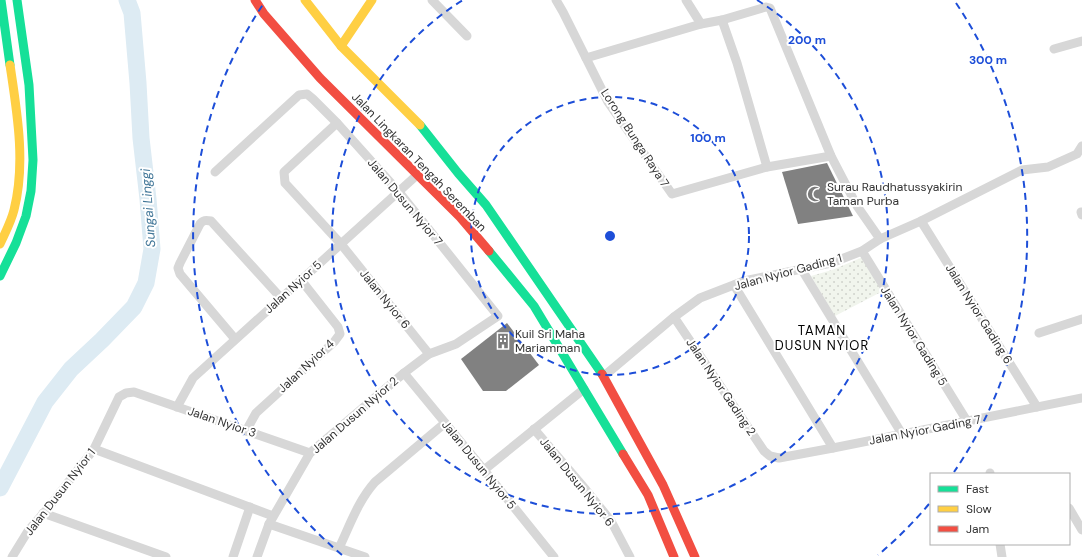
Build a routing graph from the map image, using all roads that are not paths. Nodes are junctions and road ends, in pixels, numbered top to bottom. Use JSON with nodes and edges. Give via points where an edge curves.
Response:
{"nodes":[{"id":1,"x":1,"y":0,"type":"edge"},
{"id":2,"x":17,"y":0,"type":"edge"},
{"id":3,"x":255,"y":0,"type":"edge"},
{"id":4,"x":306,"y":0,"type":"edge"},
{"id":5,"x":372,"y":0,"type":"edge"},
{"id":6,"x":432,"y":0,"type":"edge"},
{"id":7,"x":556,"y":0,"type":"edge"},
{"id":8,"x":686,"y":0,"type":"edge"},
{"id":9,"x":722,"y":20,"type":"junction"},
{"id":10,"x":701,"y":24,"type":"junction"},
{"id":11,"x":467,"y":36,"type":"dead end"},
{"id":12,"x":1082,"y":41,"type":"edge"},
{"id":13,"x":341,"y":46,"type":"junction"},
{"id":14,"x":1054,"y":49,"type":"dead end"},
{"id":15,"x":586,"y":58,"type":"junction"},
{"id":16,"x":337,"y":123,"type":"junction"},
{"id":17,"x":1082,"y":146,"type":"edge"},
{"id":18,"x":831,"y":156,"type":"junction"},
{"id":19,"x":767,"y":167,"type":"junction"},
{"id":20,"x":215,"y":172,"type":"dead end"},
{"id":21,"x":418,"y":175,"type":"junction"},
{"id":22,"x":399,"y":192,"type":"junction"},
{"id":23,"x":1082,"y":212,"type":"edge"},
{"id":24,"x":1082,"y":215,"type":"edge"},
{"id":25,"x":921,"y":221,"type":"junction"},
{"id":26,"x":880,"y":239,"type":"junction"},
{"id":27,"x":0,"y":244,"type":"edge"},
{"id":28,"x":341,"y":244,"type":"junction"},
{"id":29,"x":862,"y":251,"type":"junction"},
{"id":30,"x":802,"y":270,"type":"junction"},
{"id":31,"x":0,"y":276,"type":"edge"},
{"id":32,"x":301,"y":280,"type":"junction"},
{"id":33,"x":734,"y":285,"type":"junction"},
{"id":34,"x":281,"y":298,"type":"junction"},
{"id":35,"x":498,"y":316,"type":"joint"},
{"id":36,"x":674,"y":317,"type":"junction"},
{"id":37,"x":1082,"y":319,"type":"edge"},
{"id":38,"x":1038,"y":333,"type":"dead end"},
{"id":39,"x":236,"y":339,"type":"junction"},
{"id":40,"x":429,"y":354,"type":"junction"},
{"id":41,"x":404,"y":373,"type":"junction"},
{"id":42,"x":604,"y":376,"type":"junction"},
{"id":43,"x":584,"y":389,"type":"junction"},
{"id":44,"x":134,"y":392,"type":"joint"},
{"id":45,"x":1081,"y":398,"type":"edge"},
{"id":46,"x":177,"y":406,"type":"junction"},
{"id":47,"x":1037,"y":407,"type":"junction"},
{"id":48,"x":967,"y":421,"type":"junction"},
{"id":49,"x":445,"y":423,"type":"junction"},
{"id":50,"x":534,"y":429,"type":"junction"},
{"id":51,"x":246,"y":431,"type":"junction"},
{"id":52,"x":902,"y":434,"type":"junction"},
{"id":53,"x":833,"y":448,"type":"junction"},
{"id":54,"x":94,"y":449,"type":"junction"},
{"id":55,"x":310,"y":453,"type":"junction"},
{"id":56,"x":770,"y":456,"type":"joint"},
{"id":57,"x":484,"y":470,"type":"junction"},
{"id":58,"x":250,"y":507,"type":"junction"},
{"id":59,"x":1070,"y":510,"type":"edge"},
{"id":60,"x":43,"y":513,"type":"junction"},
{"id":61,"x":271,"y":520,"type":"junction"},
{"id":62,"x":1082,"y":530,"type":"edge"},
{"id":63,"x":1000,"y":545,"type":"edge"},
{"id":64,"x":339,"y":548,"type":"junction"},
{"id":65,"x":12,"y":557,"type":"edge"},
{"id":66,"x":166,"y":557,"type":"edge"},
{"id":67,"x":234,"y":557,"type":"edge"},
{"id":68,"x":257,"y":557,"type":"edge"},
{"id":69,"x":365,"y":557,"type":"edge"},
{"id":70,"x":554,"y":557,"type":"edge"},
{"id":71,"x":630,"y":557,"type":"edge"},
{"id":72,"x":674,"y":557,"type":"edge"},
{"id":73,"x":695,"y":557,"type":"edge"},
{"id":74,"x":1002,"y":557,"type":"edge"}],
"edges":[{"from":1,"to":27,"type":"main road","via":[[14,87],[20,160],[14,211]]},
{"from":2,"to":31,"type":"main road","via":[[29,84],[33,160],[26,216]]},
{"from":3,"to":21,"type":"main road","name":"Jalan Lingkaran Tengah Seremban","via":[[264,14],[320,78]]},
{"from":4,"to":13,"type":"main road","name":"Jalan Lingkaran Tengah Seremban"},
{"from":5,"to":13,"type":"main road"},
{"from":6,"to":11,"type":"street"},
{"from":7,"to":15,"type":"street","name":"Lorong Bunga Raya 7"},
{"from":8,"to":10,"type":"street"},
{"from":9,"to":10,"type":"street"},
{"from":9,"to":18,"type":"street","via":[[770,8]]},
{"from":9,"to":19,"type":"street"},
{"from":10,"to":15,"type":"street"},
{"from":12,"to":14,"type":"street"},
{"from":13,"to":42,"type":"main road","name":"Jalan Lingkaran Tengah Seremban","via":[[417,121],[486,204]]},
{"from":15,"to":19,"type":"street","name":"Lorong Bunga Raya 7","via":[[608,102],[672,194]]},
{"from":16,"to":20,"type":"street","name":"Jalan Dusun Nyior 7","via":[[307,94],[300,95]]},
{"from":16,"to":22,"type":"street","name":"Jalan Dusun Nyior 7"},
{"from":16,"to":28,"type":"street","name":"Jalan Nyior 6","via":[[284,172],[285,183]]},
{"from":17,"to":25,"type":"street","name":"Jalan Nyior Gading 1","via":[[1077,154],[1048,168],[1022,170]]},
{"from":18,"to":19,"type":"street","name":"Lorong Bunga Raya 7"},
{"from":18,"to":26,"type":"street","via":[[857,206]]},
{"from":21,"to":22,"type":"street","name":"Jalan Nyior 5"},
{"from":21,"to":43,"type":"main road","name":"Jalan Lingkaran Tengah Seremban","via":[[460,217],[534,306]]},
{"from":22,"to":28,"type":"street","name":"Jalan Nyior 5"},
{"from":22,"to":35,"type":"street","name":"Jalan Dusun Nyior 7"},
{"from":23,"to":24,"type":"street"},
{"from":25,"to":26,"type":"street","name":"Jalan Nyior Gading 1"},
{"from":25,"to":47,"type":"street","name":"Jalan Nyior Gading 6"},
{"from":26,"to":29,"type":"street","name":"Jalan Nyior Gading 1"},
{"from":28,"to":32,"type":"street","name":"Jalan Nyior 5"},
{"from":28,"to":40,"type":"street","name":"Jalan Nyior 6"},
{"from":29,"to":30,"type":"street","name":"Jalan Nyior Gading 1","via":[[831,263]]},
{"from":29,"to":48,"type":"street","name":"Jalan Nyior Gading 5"},
{"from":30,"to":33,"type":"street","name":"Jalan Nyior Gading 1"},
{"from":30,"to":52,"type":"street"},
{"from":32,"to":34,"type":"street","name":"Jalan Nyior 5"},
{"from":32,"to":51,"type":"street","name":"Jalan Nyior 4","via":[[338,327],[340,334],[256,413]]},
{"from":33,"to":36,"type":"street","name":"Jalan Nyior Gading 1","via":[[700,298]]},
{"from":33,"to":53,"type":"street"},
{"from":34,"to":39,"type":"street","name":"Jalan Nyior 5"},
{"from":34,"to":39,"type":"street","via":[[211,221],[202,221],[178,268],[180,274]]},
{"from":35,"to":40,"type":"street","name":"Jalan Dusun Nyior 2","via":[[456,344]]},
{"from":36,"to":42,"type":"street","name":"Jalan Nyior Gading 1"},
{"from":36,"to":56,"type":"street","name":"Jalan Nyior Gading 2","via":[[764,451]]},
{"from":37,"to":38,"type":"street"},
{"from":39,"to":46,"type":"street","name":"Jalan Nyior 5","via":[[193,378]]},
{"from":40,"to":41,"type":"street","name":"Jalan Dusun Nyior 2"},
{"from":41,"to":49,"type":"street","name":"Jalan Dusun Nyior 5"},
{"from":41,"to":55,"type":"street","name":"Jalan Dusun Nyior 2"},
{"from":42,"to":73,"type":"main road","name":"Jalan Lingkaran Tengah Seremban","via":[[663,486]]},
{"from":43,"to":50,"type":"street"},
{"from":43,"to":72,"type":"main road","name":"Jalan Lingkaran Tengah Seremban","via":[[648,495]]},
{"from":44,"to":46,"type":"street","name":"Jalan Nyior 3"},
{"from":44,"to":54,"type":"street","name":"Jalan Dusun Nyior 1","via":[[119,397]]},
{"from":45,"to":47,"type":"street","name":"Jalan Nyior Gading 7"},
{"from":46,"to":51,"type":"street","name":"Jalan Nyior 3"},
{"from":47,"to":48,"type":"street","name":"Jalan Nyior Gading 7"},
{"from":48,"to":52,"type":"street","name":"Jalan Nyior Gading 7"},
{"from":49,"to":57,"type":"street","name":"Jalan Dusun Nyior 5"},
{"from":49,"to":64,"type":"street","via":[[367,491]]},
{"from":50,"to":57,"type":"street"},
{"from":50,"to":71,"type":"street","name":"Jalan Dusun Nyior 6","via":[[611,520]]},
{"from":51,"to":55,"type":"street","name":"Jalan Nyior 3"},
{"from":52,"to":53,"type":"street","name":"Jalan Nyior Gading 7"},
{"from":53,"to":56,"type":"street","name":"Jalan Nyior Gading 7","via":[[779,458]]},
{"from":54,"to":58,"type":"street"},
{"from":54,"to":60,"type":"street","name":"Jalan Dusun Nyior 1"},
{"from":55,"to":61,"type":"street","name":"Jalan Dusun Nyior 2"},
{"from":57,"to":70,"type":"street","name":"Jalan Dusun Nyior 5"},
{"from":58,"to":61,"type":"street"},
{"from":58,"to":67,"type":"street"},
{"from":59,"to":62,"type":"street"},
{"from":60,"to":65,"type":"street","name":"Jalan Dusun Nyior 1"},
{"from":60,"to":66,"type":"street"},
{"from":61,"to":64,"type":"street"},
{"from":61,"to":68,"type":"street","name":"Jalan Dusun Nyior 2"},
{"from":63,"to":74,"type":"street"},
{"from":64,"to":69,"type":"street"}]}
